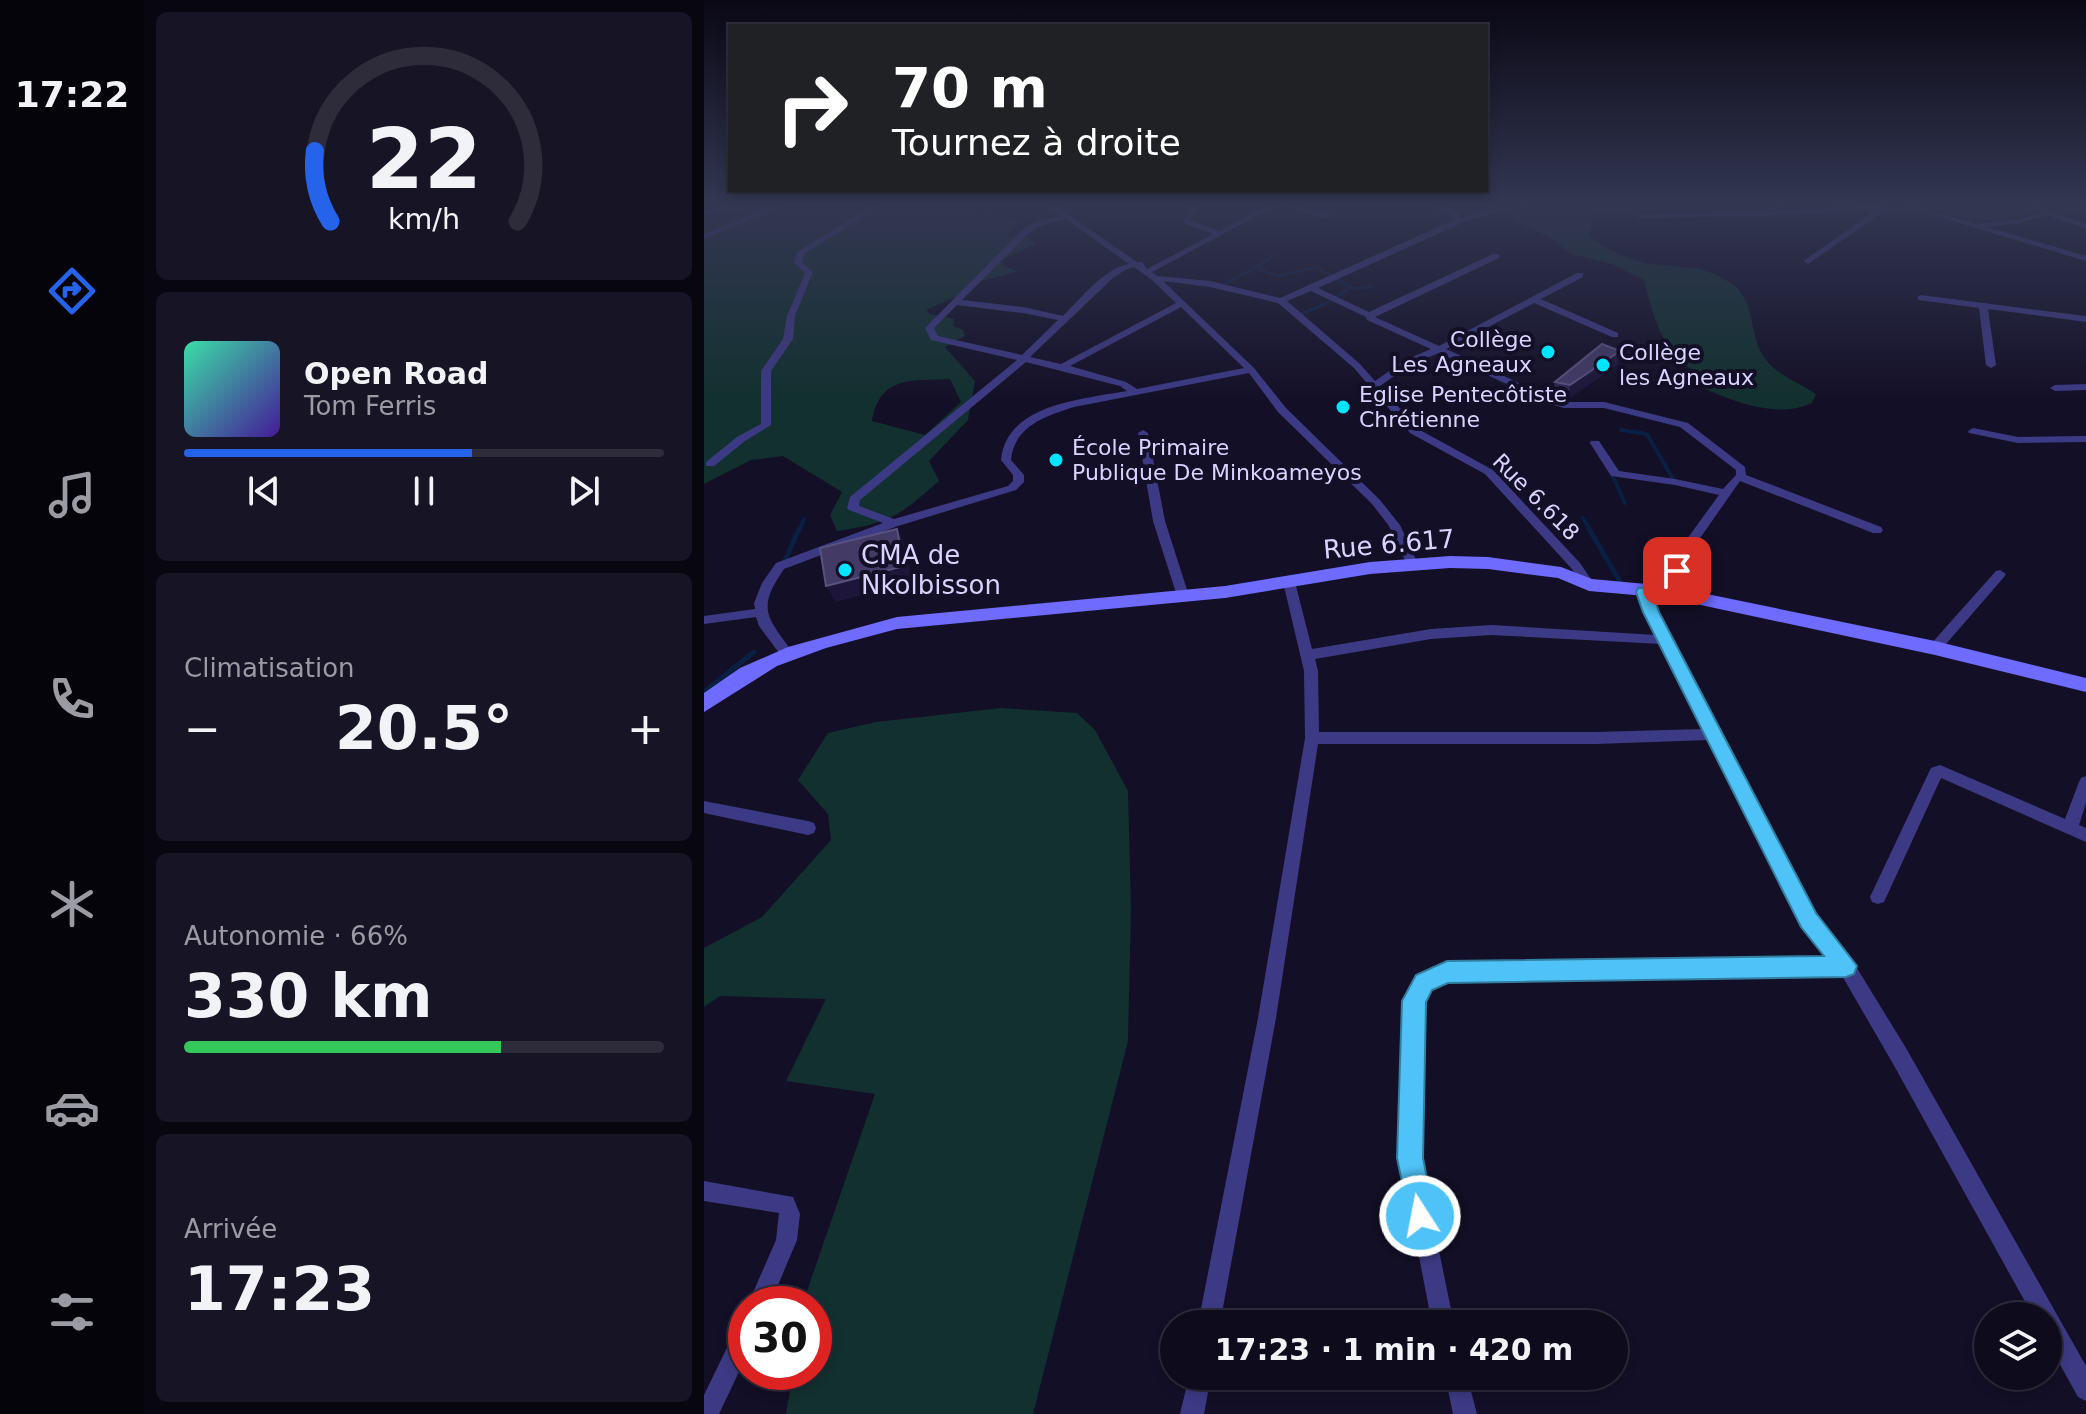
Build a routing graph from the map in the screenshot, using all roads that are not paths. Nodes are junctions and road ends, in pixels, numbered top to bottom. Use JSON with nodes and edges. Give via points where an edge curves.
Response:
{"nodes":[{"id":1,"x":807,"y":270,"type":"edge"},
{"id":2,"x":987,"y":270,"type":"edge"},
{"id":3,"x":1119,"y":270,"type":"edge"},
{"id":4,"x":1147,"y":270,"type":"edge"},
{"id":5,"x":1158,"y":270,"type":"edge"},
{"id":6,"x":1351,"y":270,"type":"edge"},
{"id":7,"x":1466,"y":270,"type":"edge"},
{"id":8,"x":1152,"y":274,"type":"junction"},
{"id":9,"x":1580,"y":275,"type":"dead end"},
{"id":10,"x":1312,"y":288,"type":"junction"},
{"id":11,"x":1921,"y":298,"type":"dead end"},
{"id":12,"x":1535,"y":300,"type":"junction"},
{"id":13,"x":1281,"y":301,"type":"junction"},
{"id":14,"x":955,"y":302,"type":"junction"},
{"id":15,"x":1182,"y":303,"type":"junction"},
{"id":16,"x":1983,"y":307,"type":"junction"},
{"id":17,"x":1369,"y":315,"type":"junction"},
{"id":18,"x":1064,"y":319,"type":"junction"},
{"id":19,"x":2086,"y":319,"type":"edge"},
{"id":20,"x":1615,"y":335,"type":"dead end"},
{"id":21,"x":1438,"y":350,"type":"junction"},
{"id":22,"x":1022,"y":360,"type":"junction"},
{"id":23,"x":1991,"y":365,"type":"dead end"},
{"id":24,"x":1062,"y":367,"type":"junction"},
{"id":25,"x":1251,"y":370,"type":"junction"},
{"id":26,"x":1375,"y":385,"type":"junction"},
{"id":27,"x":2086,"y":387,"type":"edge"},
{"id":28,"x":2055,"y":388,"type":"dead end"},
{"id":29,"x":1137,"y":393,"type":"junction"},
{"id":30,"x":1973,"y":431,"type":"dead end"},
{"id":31,"x":1143,"y":433,"type":"dead end"},
{"id":32,"x":2086,"y":439,"type":"edge"},
{"id":33,"x":1595,"y":443,"type":"dead end"},
{"id":34,"x":710,"y":464,"type":"dead end"},
{"id":35,"x":1741,"y":477,"type":"junction"},
{"id":36,"x":1725,"y":493,"type":"junction"},
{"id":37,"x":894,"y":523,"type":"junction"},
{"id":38,"x":1877,"y":530,"type":"dead end"},
{"id":39,"x":1412,"y":564,"type":"junction"},
{"id":40,"x":2000,"y":574,"type":"dead end"},
{"id":41,"x":1289,"y":582,"type":"junction"},
{"id":42,"x":1589,"y":585,"type":"junction"},
{"id":43,"x":1644,"y":592,"type":"junction"},
{"id":44,"x":1668,"y":592,"type":"junction"},
{"id":45,"x":1183,"y":596,"type":"junction"},
{"id":46,"x":762,"y":612,"type":"junction"},
{"id":47,"x":704,"y":620,"type":"edge"},
{"id":48,"x":1665,"y":640,"type":"junction"},
{"id":49,"x":1935,"y":648,"type":"junction"},
{"id":50,"x":787,"y":654,"type":"junction"},
{"id":51,"x":1308,"y":655,"type":"junction"},
{"id":52,"x":2086,"y":685,"type":"edge"},
{"id":53,"x":704,"y":704,"type":"edge"},
{"id":54,"x":1714,"y":734,"type":"junction"},
{"id":55,"x":1312,"y":738,"type":"junction"},
{"id":56,"x":2086,"y":782,"type":"edge"},
{"id":57,"x":704,"y":807,"type":"edge"},
{"id":58,"x":2070,"y":827,"type":"junction"},
{"id":59,"x":808,"y":828,"type":"dead end"},
{"id":60,"x":2086,"y":835,"type":"edge"},
{"id":61,"x":1878,"y":897,"type":"dead end"},
{"id":62,"x":1846,"y":966,"type":"junction"},
{"id":63,"x":704,"y":1191,"type":"edge"},
{"id":64,"x":767,"y":1286,"type":"edge"},
{"id":65,"x":2037,"y":1302,"type":"edge"},
{"id":66,"x":1212,"y":1310,"type":"edge"},
{"id":67,"x":1440,"y":1310,"type":"edge"},
{"id":68,"x":2062,"y":1346,"type":"edge"},
{"id":69,"x":728,"y":1370,"type":"edge"},
{"id":70,"x":2086,"y":1389,"type":"edge"},
{"id":71,"x":1197,"y":1390,"type":"edge"},
{"id":72,"x":1459,"y":1390,"type":"edge"},
{"id":73,"x":707,"y":1414,"type":"edge"},
{"id":74,"x":1192,"y":1414,"type":"edge"},
{"id":75,"x":1465,"y":1414,"type":"edge"}],
"edges":[{"from":1,"to":34,"type":"street","via":[[788,339],[766,371],[766,425]]},
{"from":2,"to":14,"type":"street"},
{"from":3,"to":18,"type":"street"},
{"from":4,"to":8,"type":"street","name":"Rue 6.618"},
{"from":5,"to":8,"type":"street"},
{"from":6,"to":10,"type":"street"},
{"from":7,"to":17,"type":"street"},
{"from":8,"to":13,"type":"street","name":"Rue 6.618"},
{"from":8,"to":15,"type":"street"},
{"from":9,"to":12,"type":"street"},
{"from":10,"to":13,"type":"street"},
{"from":10,"to":17,"type":"street"},
{"from":11,"to":16,"type":"street"},
{"from":12,"to":20,"type":"street"},
{"from":12,"to":21,"type":"street"},
{"from":13,"to":26,"type":"street","name":"Rue 6.618"},
{"from":14,"to":18,"type":"street"},
{"from":14,"to":22,"type":"street","via":[[929,328],[934,338]]},
{"from":15,"to":24,"type":"street"},
{"from":15,"to":25,"type":"street"},
{"from":16,"to":19,"type":"street"},
{"from":16,"to":23,"type":"street"},
{"from":17,"to":21,"type":"street"},
{"from":18,"to":22,"type":"street"},
{"from":21,"to":26,"type":"street","via":[[1408,362]]},
{"from":21,"to":35,"type":"street","via":[[1532,396],[1564,405],[1604,405],[1684,425],[1741,469]]},
{"from":22,"to":24,"type":"street"},
{"from":22,"to":37,"type":"street","via":[[852,504]]},
{"from":24,"to":29,"type":"street"},
{"from":25,"to":29,"type":"street"},
{"from":25,"to":39,"type":"street","via":[[1282,410],[1376,502],[1394,525]]},
{"from":26,"to":42,"type":"street","name":"Rue 6.618","via":[[1414,431],[1489,472]]},
{"from":27,"to":28,"type":"street"},
{"from":29,"to":37,"type":"street","via":[[1045,413],[1011,440],[1006,460],[1019,475],[1012,488]]},
{"from":30,"to":32,"type":"street","via":[[2018,440]]},
{"from":31,"to":45,"type":"street","via":[[1159,521]]},
{"from":33,"to":36,"type":"street","via":[[1615,474]]},
{"from":35,"to":36,"type":"street"},
{"from":35,"to":38,"type":"street"},
{"from":36,"to":44,"type":"street","via":[[1685,550]]},
{"from":37,"to":46,"type":"street","via":[[780,566],[760,603]]},
{"from":39,"to":41,"type":"street","name":"Rue 6.617"},
{"from":39,"to":42,"type":"street","name":"Rue 6.617","via":[[1488,563],[1561,573]]},
{"from":40,"to":49,"type":"street"},
{"from":41,"to":45,"type":"street","name":"Rue 6.617"},
{"from":41,"to":51,"type":"street"},
{"from":42,"to":43,"type":"street","name":"Rue 6.617"},
{"from":43,"to":44,"type":"street","name":"Rue 6.617"},
{"from":43,"to":48,"type":"street"},
{"from":44,"to":49,"type":"street","name":"Rue 6.617"},
{"from":45,"to":50,"type":"street","name":"Rue 6.617","via":[[897,623]]},
{"from":46,"to":47,"type":"street"},
{"from":46,"to":50,"type":"street"},
{"from":48,"to":51,"type":"street","via":[[1480,630]]},
{"from":48,"to":54,"type":"street"},
{"from":49,"to":52,"type":"street","name":"Rue 6.617"},
{"from":50,"to":53,"type":"street","name":"Rue 6.617","via":[[754,668]]},
{"from":51,"to":55,"type":"street"},
{"from":54,"to":55,"type":"street"},
{"from":54,"to":62,"type":"street","via":[[1809,920]]},
{"from":55,"to":66,"type":"street","via":[[1267,1018]]},
{"from":56,"to":58,"type":"street"},
{"from":57,"to":59,"type":"street"},
{"from":58,"to":60,"type":"street"},
{"from":58,"to":61,"type":"street","via":[[1946,771],[1936,772]]},
{"from":62,"to":65,"type":"street"},
{"from":62,"to":67,"type":"street","via":[[1447,972],[1424,982],[1414,1001],[1410,1158]]},
{"from":63,"to":64,"type":"street","via":[[786,1204],[792,1213],[790,1233]]},
{"from":68,"to":70,"type":"street"},
{"from":69,"to":73,"type":"street"},
{"from":71,"to":74,"type":"street"},
{"from":72,"to":75,"type":"street"}]}
